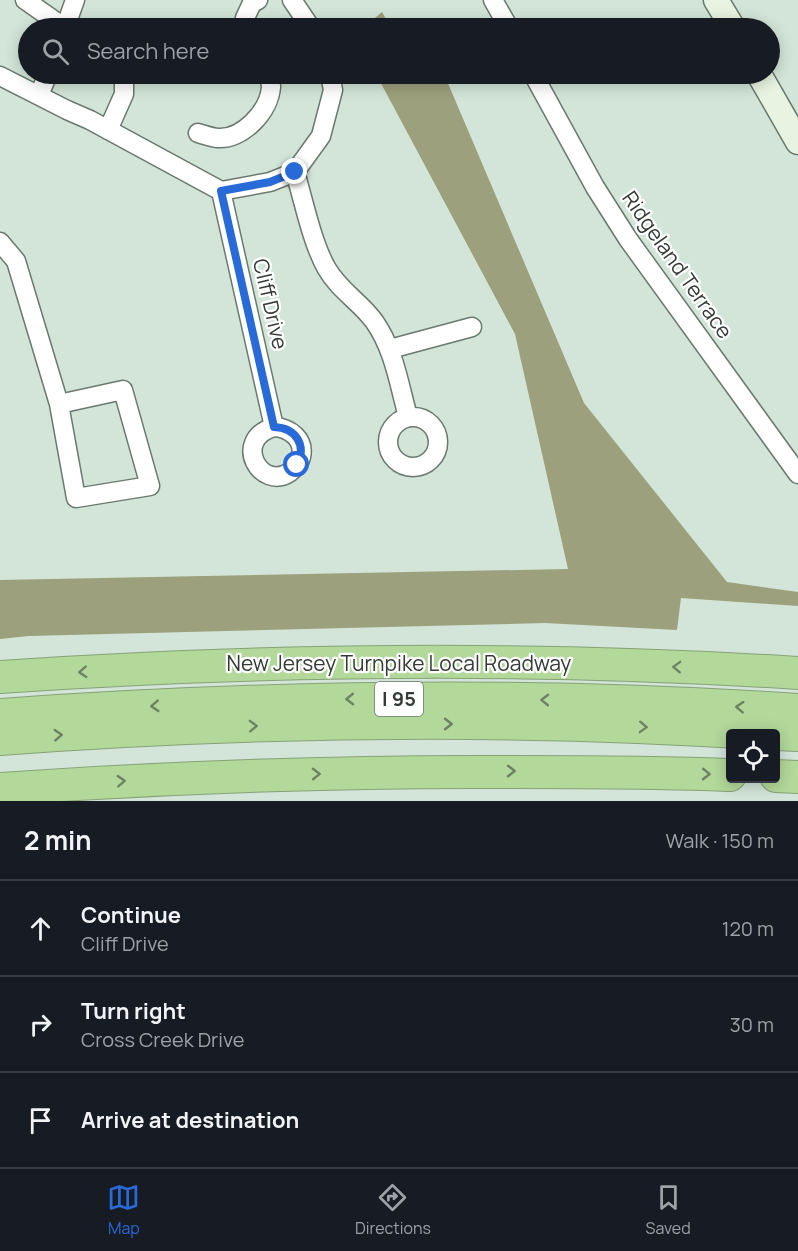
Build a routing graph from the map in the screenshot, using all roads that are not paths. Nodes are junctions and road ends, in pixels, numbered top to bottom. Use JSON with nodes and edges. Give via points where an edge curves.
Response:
{"nodes":[{"id":1,"x":25,"y":0,"type":"edge"},
{"id":2,"x":75,"y":0,"type":"edge"},
{"id":3,"x":258,"y":0,"type":"edge"},
{"id":4,"x":292,"y":0,"type":"edge"},
{"id":5,"x":493,"y":0,"type":"edge"},
{"id":6,"x":716,"y":0,"type":"edge"},
{"id":7,"x":51,"y":18,"type":"edge"},
{"id":8,"x":69,"y":18,"type":"edge"},
{"id":9,"x":246,"y":18,"type":"edge"},
{"id":10,"x":304,"y":18,"type":"edge"},
{"id":11,"x":503,"y":18,"type":"edge"},
{"id":12,"x":727,"y":18,"type":"edge"},
{"id":13,"x":0,"y":76,"type":"edge"},
{"id":14,"x":44,"y":84,"type":"edge"},
{"id":15,"x":124,"y":84,"type":"edge"},
{"id":16,"x":270,"y":84,"type":"edge"},
{"id":17,"x":332,"y":84,"type":"edge"},
{"id":18,"x":538,"y":84,"type":"edge"},
{"id":19,"x":765,"y":84,"type":"edge"},
{"id":20,"x":39,"y":95,"type":"junction"},
{"id":21,"x":108,"y":130,"type":"junction"},
{"id":22,"x":198,"y":133,"type":"dead end"},
{"id":23,"x":798,"y":142,"type":"edge"},
{"id":24,"x":295,"y":172,"type":"junction"},
{"id":25,"x":221,"y":191,"type":"junction"},
{"id":26,"x":0,"y":242,"type":"edge"},
{"id":27,"x":472,"y":327,"type":"dead end"},
{"id":28,"x":390,"y":349,"type":"junction"},
{"id":29,"x":58,"y":404,"type":"junction"},
{"id":30,"x":408,"y":417,"type":"dead end"},
{"id":31,"x":274,"y":427,"type":"dead end"},
{"id":32,"x":798,"y":474,"type":"edge"},
{"id":33,"x":798,"y":673,"type":"edge"},
{"id":34,"x":0,"y":677,"type":"edge"},
{"id":35,"x":798,"y":710,"type":"edge"},
{"id":36,"x":0,"y":715,"type":"edge"},
{"id":37,"x":726,"y":732,"type":"edge"},
{"id":38,"x":780,"y":734,"type":"edge"},
{"id":39,"x":798,"y":735,"type":"edge"},
{"id":40,"x":0,"y":740,"type":"edge"},
{"id":41,"x":726,"y":775,"type":"edge"},
{"id":42,"x":780,"y":776,"type":"edge"},
{"id":43,"x":798,"y":777,"type":"edge"},
{"id":44,"x":0,"y":789,"type":"edge"}],
"edges":[{"from":1,"to":7,"type":"street"},
{"from":2,"to":8,"type":"street"},
{"from":3,"to":9,"type":"street","via":[[252,3]]},
{"from":4,"to":10,"type":"street"},
{"from":5,"to":11,"type":"street"},
{"from":6,"to":12,"type":"street"},
{"from":13,"to":20,"type":"street"},
{"from":14,"to":20,"type":"street"},
{"from":15,"to":21,"type":"street","via":[[124,94]]},
{"from":16,"to":22,"type":"street","via":[[266,106],[250,125],[218,138]]},
{"from":17,"to":24,"type":"street","via":[[321,136]]},
{"from":18,"to":32,"type":"street","name":"Ridgeland Terrace","via":[[628,240]]},
{"from":19,"to":23,"type":"street"},
{"from":20,"to":21,"type":"street"},
{"from":21,"to":25,"type":"street"},
{"from":24,"to":25,"type":"street","via":[[270,182]]},
{"from":24,"to":28,"type":"street","via":[[328,270],[374,320]]},
{"from":25,"to":31,"type":"street","name":"Cliff Drive"},
{"from":26,"to":29,"type":"street","via":[[16,261]]},
{"from":27,"to":28,"type":"street"},
{"from":28,"to":30,"type":"street"},
{"from":29,"to":29,"type":"street","via":[[76,498],[150,486],[123,390]]},
{"from":33,"to":34,"type":"highway","name":"New Jersey Turnpike Local Roadway","number":"I 95","one_way":true,"via":[[592,664],[379,662]]},
{"from":35,"to":36,"type":"highway","number":"I 95","one_way":true,"via":[[432,698],[235,702]]},
{"from":40,"to":37,"type":"highway","number":"I 95","one_way":true,"via":[[195,728],[350,724],[584,726]]},
{"from":38,"to":39,"type":"highway"},
{"from":44,"to":41,"type":"highway","one_way":true,"via":[[347,773],[571,771]]},
{"from":42,"to":43,"type":"highway"}]}
